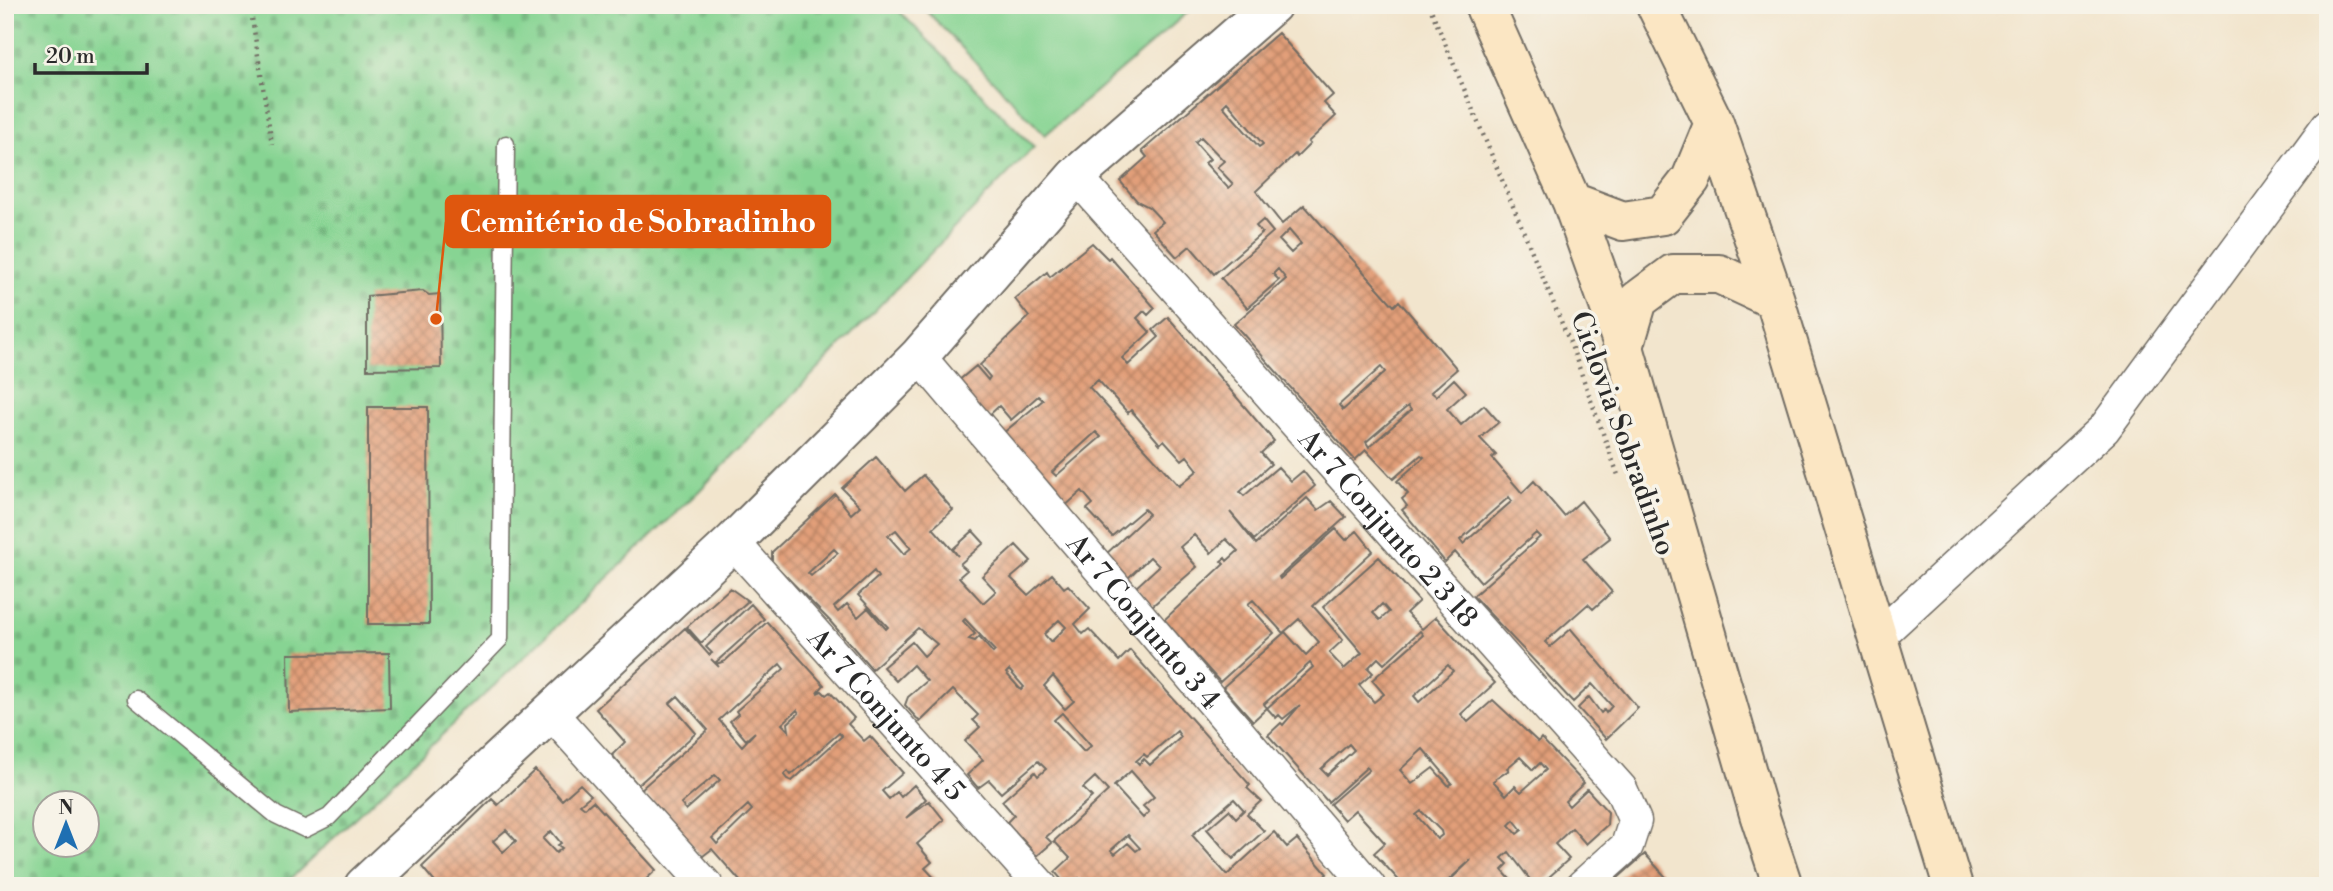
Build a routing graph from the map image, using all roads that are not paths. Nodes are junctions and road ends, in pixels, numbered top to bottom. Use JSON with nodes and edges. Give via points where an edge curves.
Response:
{"nodes":[{"id":1,"x":1272,"y":5,"type":"edge"},
{"id":2,"x":1484,"y":5,"type":"edge"},
{"id":3,"x":1656,"y":5,"type":"edge"},
{"id":4,"x":1714,"y":123,"type":"junction"},
{"id":5,"x":2328,"y":125,"type":"edge"},
{"id":6,"x":506,"y":144,"type":"dead end"},
{"id":7,"x":1076,"y":176,"type":"junction"},
{"id":8,"x":1572,"y":202,"type":"junction"},
{"id":9,"x":1775,"y":300,"type":"junction"},
{"id":10,"x":1624,"y":347,"type":"junction"},
{"id":11,"x":919,"y":356,"type":"junction"},
{"id":12,"x":733,"y":542,"type":"junction"},
{"id":13,"x":1878,"y":637,"type":"junction"},
{"id":14,"x":136,"y":699,"type":"dead end"},
{"id":15,"x":549,"y":712,"type":"junction"},
{"id":16,"x":367,"y":885,"type":"edge"},
{"id":17,"x":707,"y":886,"type":"edge"},
{"id":18,"x":1041,"y":886,"type":"edge"},
{"id":19,"x":1369,"y":886,"type":"edge"},
{"id":20,"x":1583,"y":886,"type":"edge"},
{"id":21,"x":1783,"y":886,"type":"edge"},
{"id":22,"x":1953,"y":886,"type":"edge"}],
"edges":[{"from":1,"to":7,"type":"street"},
{"from":2,"to":8,"type":"main road"},
{"from":3,"to":4,"type":"main road"},
{"from":4,"to":8,"type":"main road","via":[[1691,179],[1663,215],[1623,221]]},
{"from":4,"to":9,"type":"main road"},
{"from":5,"to":13,"type":"street","via":[[2104,429]]},
{"from":6,"to":14,"type":"lane","via":[[499,639],[329,817],[305,829],[276,815]]},
{"from":7,"to":11,"type":"street"},
{"from":7,"to":20,"type":"street","name":"Ar 7 Conjunto 2 3 18","via":[[1622,789],[1635,821],[1627,846]]},
{"from":8,"to":10,"type":"main road"},
{"from":9,"to":10,"type":"main road","via":[[1719,274],[1673,274],[1638,300]]},
{"from":9,"to":13,"type":"main road"},
{"from":10,"to":21,"type":"main road"},
{"from":11,"to":12,"type":"street"},
{"from":11,"to":19,"type":"street","name":"Ar 7 Conjunto 3 4"},
{"from":12,"to":15,"type":"street"},
{"from":12,"to":18,"type":"street","name":"Ar 7 Conjunto 4 5"},
{"from":13,"to":22,"type":"main road"},
{"from":15,"to":16,"type":"street"},
{"from":15,"to":17,"type":"street"}]}
